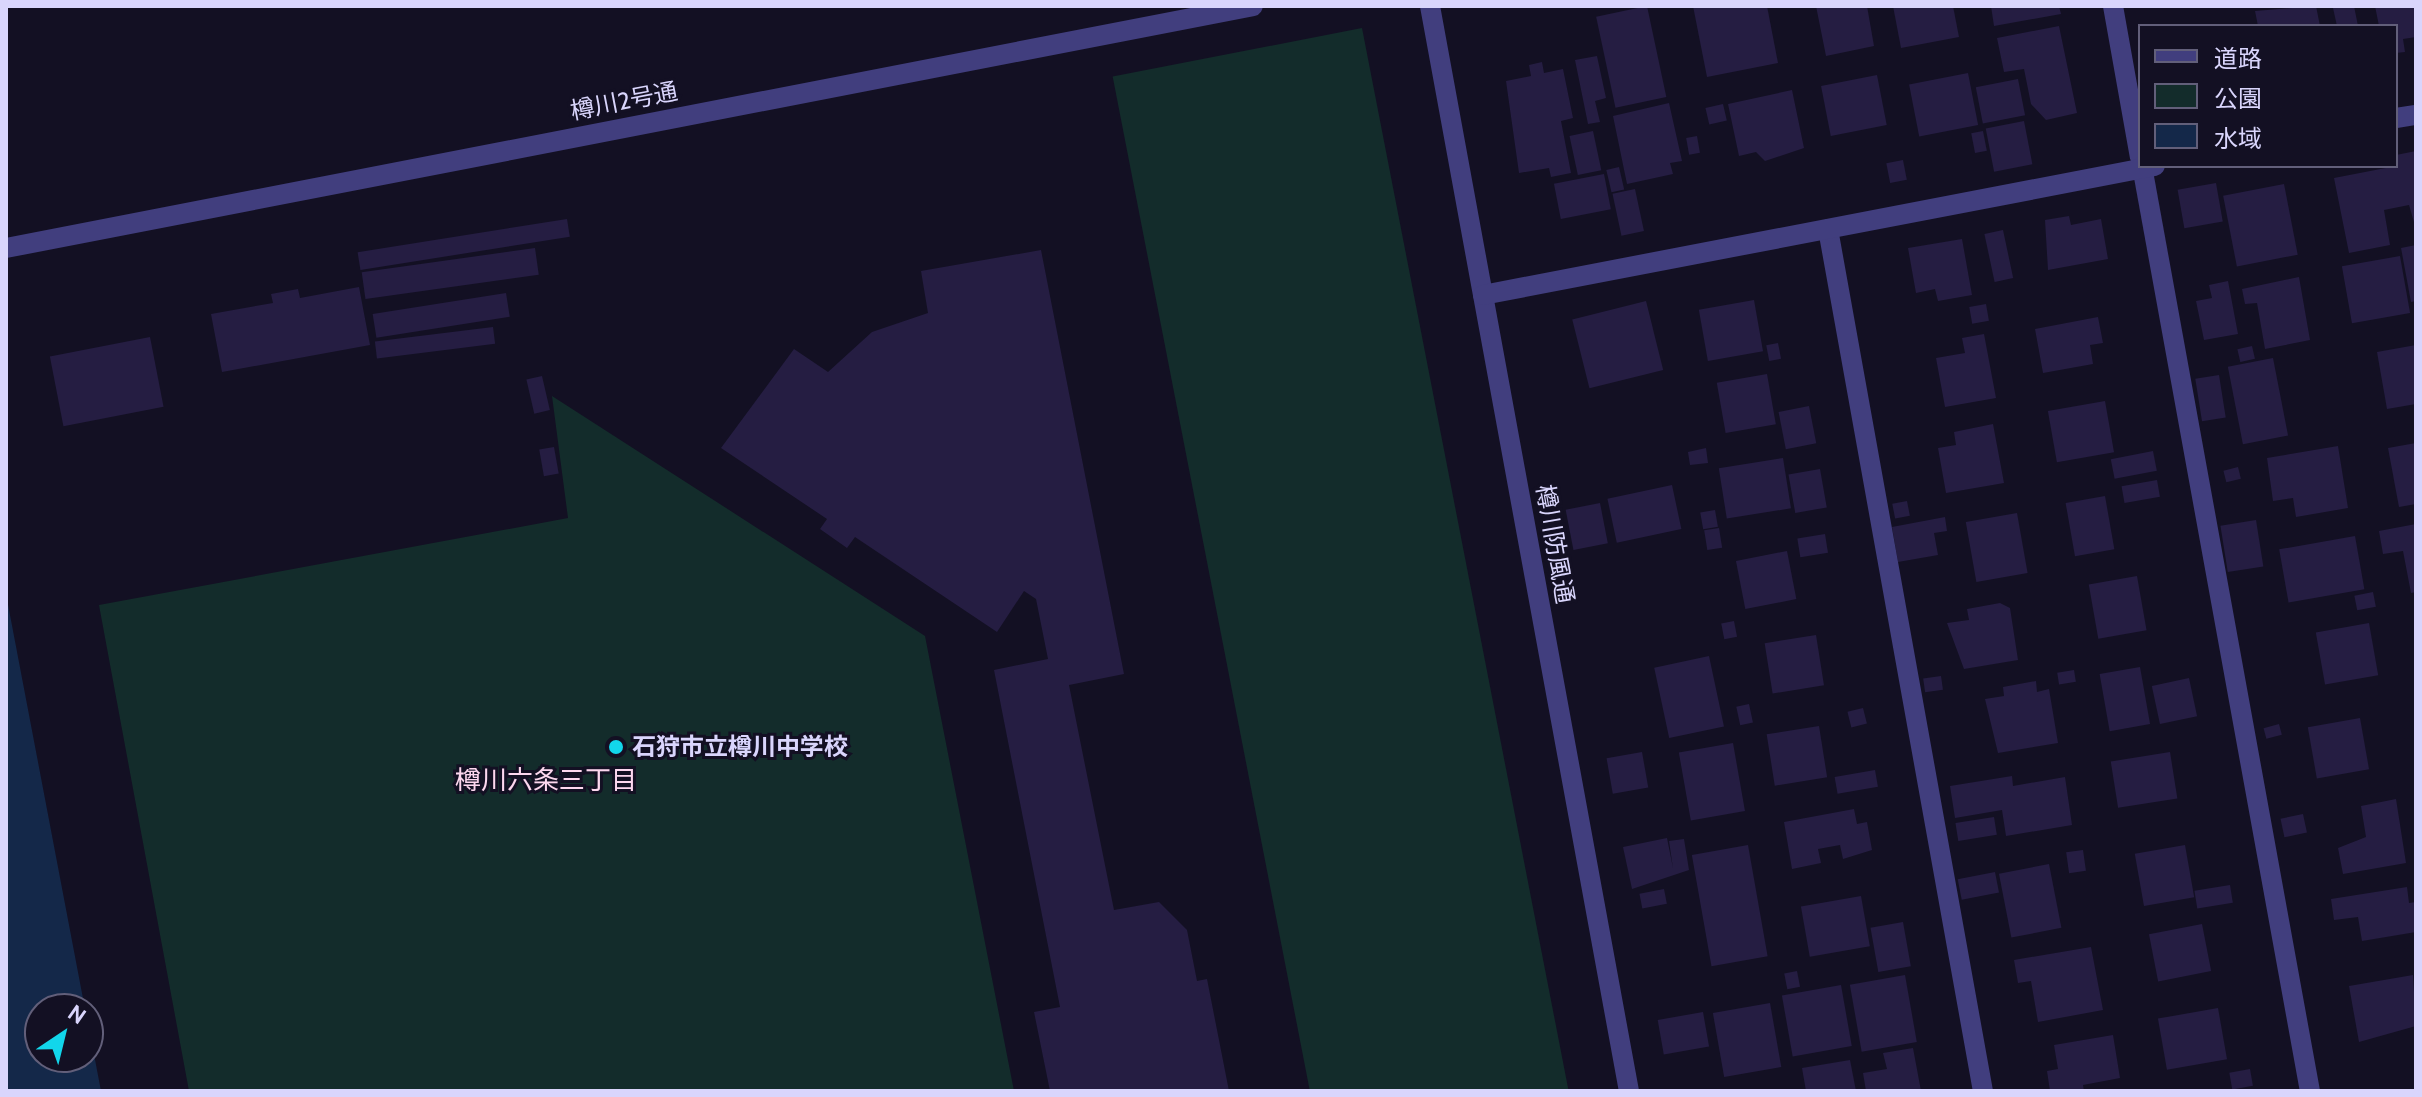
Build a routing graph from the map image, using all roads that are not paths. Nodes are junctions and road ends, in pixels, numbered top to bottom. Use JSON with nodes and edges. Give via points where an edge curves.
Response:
{"nodes":[{"id":1,"x":1253,"y":6,"type":"edge"},
{"id":2,"x":1430,"y":6,"type":"edge"},
{"id":3,"x":2113,"y":6,"type":"edge"},
{"id":4,"x":2138,"y":129,"type":"edge"},
{"id":5,"x":2138,"y":165,"type":"edge"},
{"id":6,"x":2146,"y":168,"type":"edge"},
{"id":7,"x":1828,"y":229,"type":"junction"},
{"id":8,"x":6,"y":248,"type":"edge"},
{"id":9,"x":1483,"y":295,"type":"junction"},
{"id":10,"x":1629,"y":1091,"type":"edge"},
{"id":11,"x":1983,"y":1091,"type":"edge"},
{"id":12,"x":2310,"y":1091,"type":"edge"}],
"edges":[{"from":1,"to":8,"type":"street","name":"樽川2号通"},
{"from":2,"to":9,"type":"street","name":"樽川防風通"},
{"from":3,"to":4,"type":"street"},
{"from":5,"to":7,"type":"street"},
{"from":6,"to":12,"type":"street"},
{"from":7,"to":9,"type":"street"},
{"from":7,"to":11,"type":"street"},
{"from":9,"to":10,"type":"street","name":"樽川防風通"}]}
